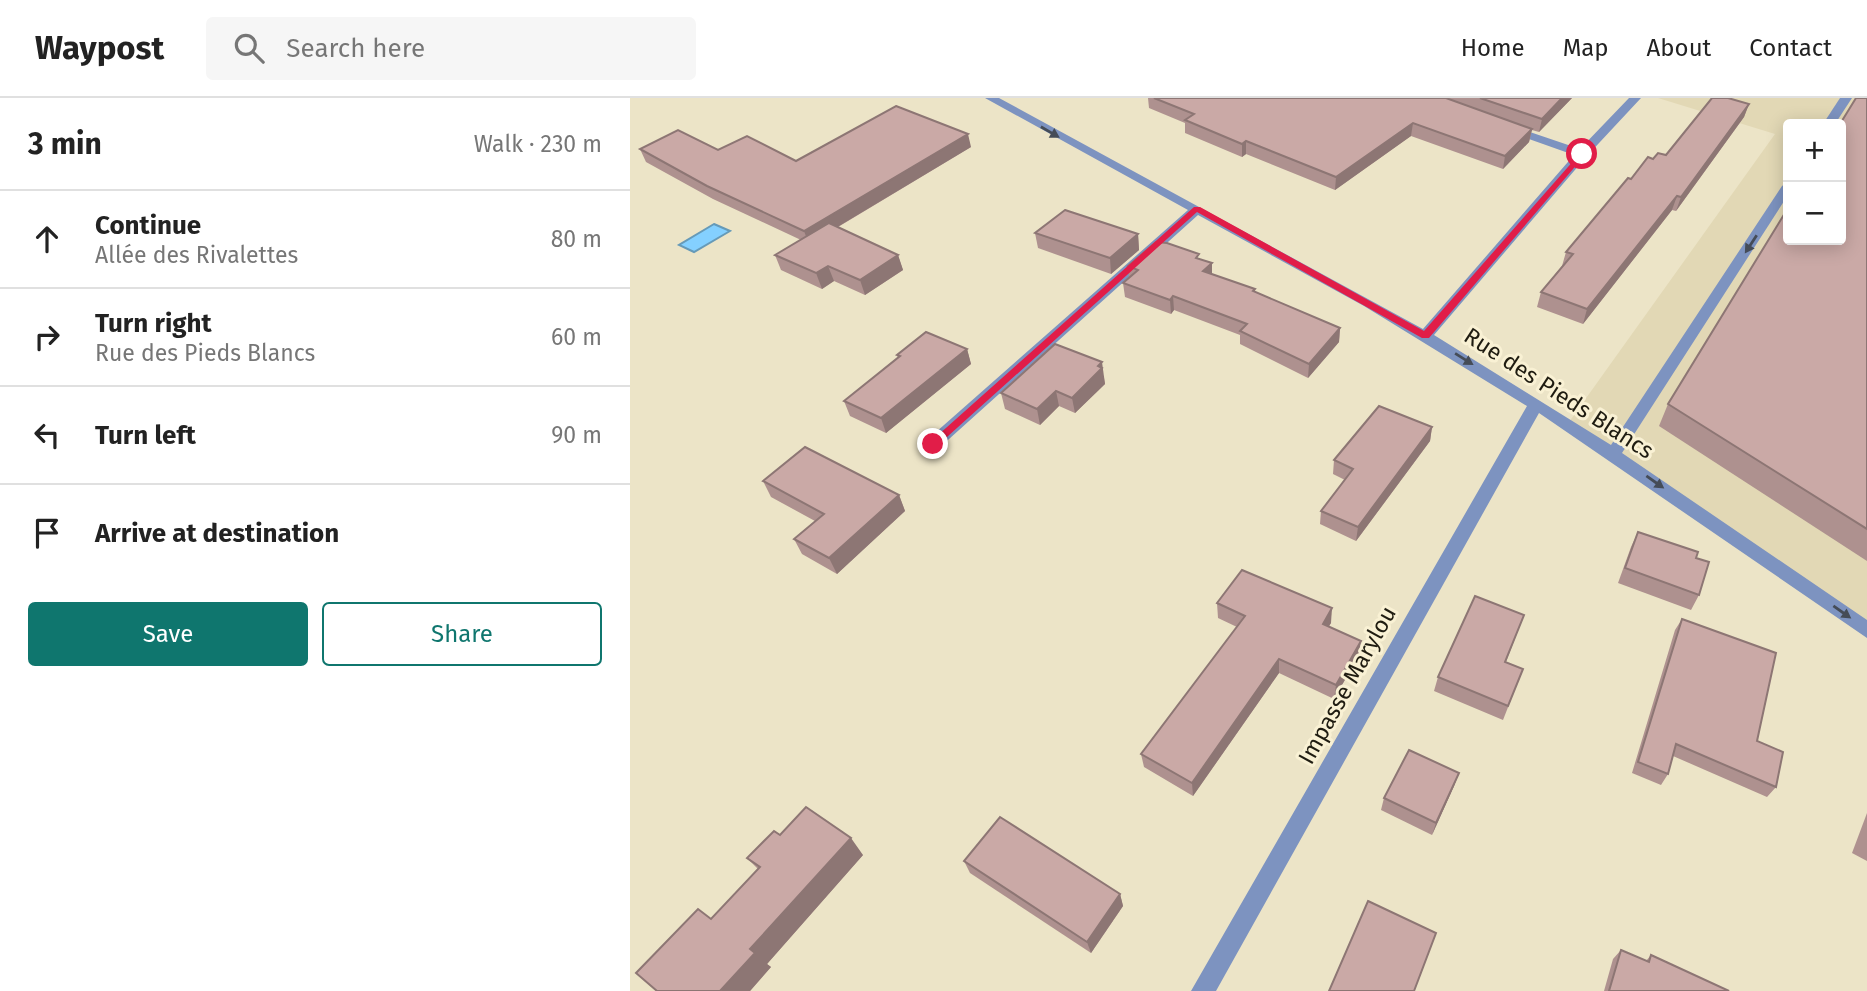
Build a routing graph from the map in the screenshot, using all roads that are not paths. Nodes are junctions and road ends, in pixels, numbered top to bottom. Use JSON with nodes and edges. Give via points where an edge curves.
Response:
{"nodes":[{"id":1,"x":990,"y":98,"type":"edge"},
{"id":2,"x":1635,"y":98,"type":"edge"},
{"id":3,"x":1846,"y":98,"type":"edge"},
{"id":4,"x":1832,"y":119,"type":"edge"},
{"id":5,"x":1496,"y":124,"type":"edge"},
{"id":6,"x":1582,"y":154,"type":"junction"},
{"id":7,"x":1783,"y":195,"type":"edge"},
{"id":8,"x":1197,"y":209,"type":"junction"},
{"id":9,"x":1426,"y":335,"type":"junction"},
{"id":10,"x":1536,"y":404,"type":"junction"},
{"id":11,"x":933,"y":444,"type":"dead end"},
{"id":12,"x":1612,"y":453,"type":"junction"},
{"id":13,"x":1867,"y":630,"type":"edge"},
{"id":14,"x":1203,"y":991,"type":"edge"}],
"edges":[{"from":1,"to":8,"type":"street","name":"Rue des Pieds Blancs","one_way":true},
{"from":2,"to":6,"type":"street"},
{"from":3,"to":4,"type":"street"},
{"from":5,"to":6,"type":"street"},
{"from":6,"to":9,"type":"street"},
{"from":7,"to":12,"type":"street","one_way":true},
{"from":8,"to":9,"type":"street","name":"Rue des Pieds Blancs"},
{"from":8,"to":11,"type":"street"},
{"from":9,"to":10,"type":"street","name":"Rue des Pieds Blancs","one_way":true},
{"from":10,"to":12,"type":"street","name":"Rue des Pieds Blancs"},
{"from":10,"to":14,"type":"street","name":"Impasse Marylou"},
{"from":12,"to":13,"type":"street","name":"Rue des Pieds Blancs","one_way":true}]}
